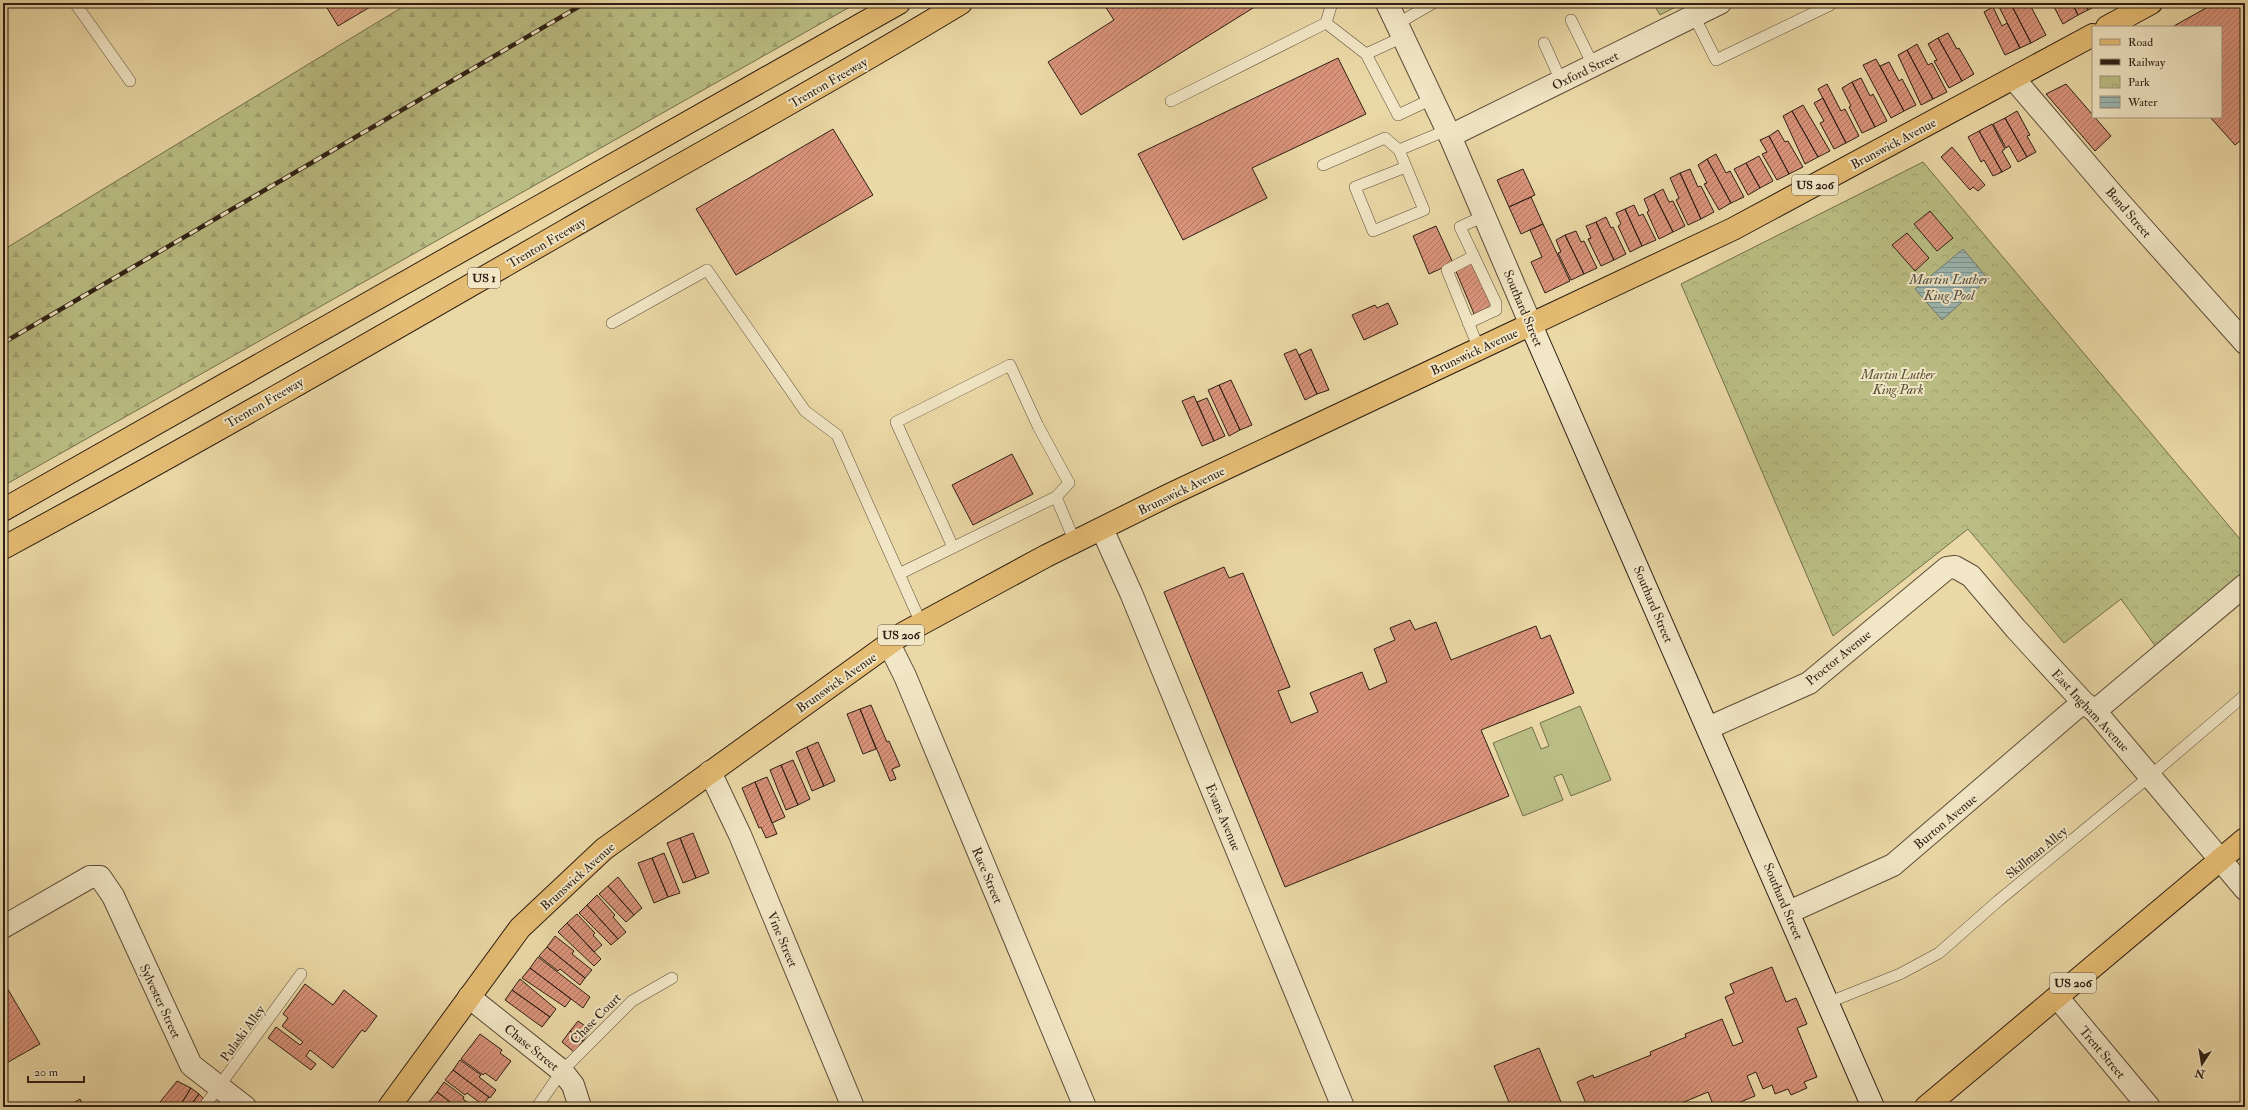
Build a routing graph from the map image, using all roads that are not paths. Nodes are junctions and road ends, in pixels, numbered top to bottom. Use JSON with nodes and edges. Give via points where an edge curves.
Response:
{"nodes":[{"id":1,"x":75,"y":3,"type":"edge"},
{"id":2,"x":899,"y":3,"type":"edge"},
{"id":3,"x":961,"y":3,"type":"edge"},
{"id":4,"x":1332,"y":3,"type":"edge"},
{"id":5,"x":1387,"y":3,"type":"edge"},
{"id":6,"x":1433,"y":3,"type":"edge"},
{"id":7,"x":1720,"y":3,"type":"edge"},
{"id":8,"x":1829,"y":3,"type":"edge"},
{"id":9,"x":2151,"y":3,"type":"edge"},
{"id":10,"x":1694,"y":16,"type":"junction"},
{"id":11,"x":1571,"y":20,"type":"dead end"},
{"id":12,"x":1326,"y":23,"type":"junction"},
{"id":13,"x":2109,"y":26,"type":"edge"},
{"id":14,"x":1400,"y":30,"type":"junction"},
{"id":15,"x":2092,"y":36,"type":"edge"},
{"id":16,"x":1544,"y":43,"type":"dead end"},
{"id":17,"x":1366,"y":54,"type":"junction"},
{"id":18,"x":1593,"y":65,"type":"junction"},
{"id":19,"x":2014,"y":79,"type":"junction"},
{"id":20,"x":130,"y":81,"type":"dead end"},
{"id":21,"x":1561,"y":82,"type":"junction"},
{"id":22,"x":1171,"y":101,"type":"dead end"},
{"id":23,"x":1433,"y":101,"type":"junction"},
{"id":24,"x":1449,"y":133,"type":"junction"},
{"id":25,"x":1399,"y":150,"type":"junction"},
{"id":26,"x":1323,"y":166,"type":"dead end"},
{"id":27,"x":1406,"y":167,"type":"junction"},
{"id":28,"x":1484,"y":216,"type":"junction"},
{"id":29,"x":1474,"y":256,"type":"junction"},
{"id":30,"x":612,"y":323,"type":"dead end"},
{"id":31,"x":1468,"y":323,"type":"junction"},
{"id":32,"x":1531,"y":325,"type":"junction"},
{"id":33,"x":2245,"y":343,"type":"edge"},
{"id":34,"x":1479,"y":349,"type":"junction"},
{"id":35,"x":1056,"y":497,"type":"junction"},
{"id":36,"x":3,"y":510,"type":"edge"},
{"id":37,"x":1102,"y":529,"type":"junction"},
{"id":38,"x":1075,"y":542,"type":"junction"},
{"id":39,"x":953,"y":547,"type":"junction"},
{"id":40,"x":3,"y":548,"type":"edge"},
{"id":41,"x":1955,"y":567,"type":"joint"},
{"id":42,"x":899,"y":574,"type":"junction"},
{"id":43,"x":2245,"y":585,"type":"edge"},
{"id":44,"x":921,"y":623,"type":"junction"},
{"id":45,"x":889,"y":644,"type":"junction"},
{"id":46,"x":2245,"y":695,"type":"edge"},
{"id":47,"x":2089,"y":706,"type":"junction"},
{"id":48,"x":1708,"y":728,"type":"junction"},
{"id":49,"x":710,"y":772,"type":"junction"},
{"id":50,"x":2150,"y":776,"type":"junction"},
{"id":51,"x":2245,"y":839,"type":"edge"},
{"id":52,"x":2220,"y":860,"type":"junction"},
{"id":53,"x":2245,"y":888,"type":"edge"},
{"id":54,"x":1789,"y":912,"type":"junction"},
{"id":55,"x":3,"y":927,"type":"edge"},
{"id":56,"x":301,"y":974,"type":"dead end"},
{"id":57,"x":672,"y":978,"type":"dead end"},
{"id":58,"x":469,"y":997,"type":"junction"},
{"id":59,"x":2057,"y":997,"type":"junction"},
{"id":60,"x":1827,"y":1003,"type":"junction"},
{"id":61,"x":562,"y":1071,"type":"junction"},
{"id":62,"x":219,"y":1088,"type":"junction"},
{"id":63,"x":204,"y":1107,"type":"edge"},
{"id":64,"x":245,"y":1107,"type":"edge"},
{"id":65,"x":389,"y":1107,"type":"edge"},
{"id":66,"x":537,"y":1107,"type":"edge"},
{"id":67,"x":580,"y":1107,"type":"edge"},
{"id":68,"x":853,"y":1107,"type":"edge"},
{"id":69,"x":1085,"y":1107,"type":"edge"},
{"id":70,"x":1343,"y":1107,"type":"edge"},
{"id":71,"x":1873,"y":1107,"type":"edge"},
{"id":72,"x":1926,"y":1107,"type":"edge"},
{"id":73,"x":2149,"y":1107,"type":"edge"}],
"edges":[{"from":1,"to":20,"type":"lane"},
{"from":2,"to":36,"type":"main road","number":"US 1"},
{"from":3,"to":40,"type":"main road","name":"Trenton Freeway","number":"US 1","via":[[773,114],[134,477]]},
{"from":4,"to":12,"type":"lane"},
{"from":5,"to":14,"type":"street","name":"Southard Street"},
{"from":6,"to":14,"type":"lane"},
{"from":7,"to":10,"type":"street","name":"Oxford Street"},
{"from":8,"to":10,"type":"lane","via":[[1830,5],[1716,60]]},
{"from":9,"to":13,"type":"main road"},
{"from":10,"to":18,"type":"street","name":"Oxford Street"},
{"from":11,"to":18,"type":"lane"},
{"from":12,"to":17,"type":"lane"},
{"from":12,"to":22,"type":"lane"},
{"from":14,"to":17,"type":"lane"},
{"from":14,"to":23,"type":"street","name":"Southard Street"},
{"from":15,"to":19,"type":"main road","name":"Brunswick Avenue","number":"US 206"},
{"from":16,"to":21,"type":"lane"},
{"from":17,"to":23,"type":"lane","via":[[1398,116]]},
{"from":18,"to":21,"type":"street","name":"Oxford Street"},
{"from":19,"to":32,"type":"main road","name":"Brunswick Avenue","number":"US 206","via":[[1732,229]]},
{"from":19,"to":33,"type":"street","name":"Bond Street"},
{"from":21,"to":24,"type":"street","name":"Oxford Street"},
{"from":23,"to":24,"type":"street","name":"Southard Street"},
{"from":24,"to":25,"type":"lane"},
{"from":24,"to":28,"type":"street","name":"Southard Street"},
{"from":25,"to":26,"type":"lane","via":[[1385,138]]},
{"from":25,"to":27,"type":"lane"},
{"from":27,"to":27,"type":"lane","via":[[1424,210],[1373,231],[1356,187]]},
{"from":28,"to":29,"type":"lane","via":[[1460,227]]},
{"from":28,"to":32,"type":"street","name":"Southard Street"},
{"from":29,"to":31,"type":"lane","via":[[1447,270]]},
{"from":29,"to":31,"type":"lane","via":[[1496,303],[1496,310]]},
{"from":30,"to":42,"type":"lane","via":[[707,270],[805,411],[837,435]]},
{"from":31,"to":34,"type":"lane"},
{"from":32,"to":34,"type":"main road","name":"Brunswick Avenue","number":"US 206"},
{"from":32,"to":48,"type":"street","name":"Southard Street"},
{"from":34,"to":37,"type":"main road","name":"Brunswick Avenue","number":"US 206"},
{"from":35,"to":38,"type":"lane"},
{"from":35,"to":39,"type":"lane"},
{"from":35,"to":39,"type":"lane","via":[[1069,483],[1038,426],[1010,365],[896,422]]},
{"from":37,"to":38,"type":"main road","name":"Brunswick Avenue","number":"US 206"},
{"from":37,"to":70,"type":"street","name":"Evans Avenue","via":[[1131,593]]},
{"from":38,"to":44,"type":"main road","name":"Brunswick Avenue","number":"US 206"},
{"from":39,"to":42,"type":"lane"},
{"from":41,"to":47,"type":"street","name":"East Ingham Avenue","via":[[1971,576],[2016,629]]},
{"from":41,"to":48,"type":"street","name":"Proctor Avenue","via":[[1948,568],[1809,683]]},
{"from":42,"to":44,"type":"lane"},
{"from":43,"to":47,"type":"street","name":"Burton Avenue"},
{"from":44,"to":45,"type":"main road","name":"Brunswick Avenue","number":"US 206"},
{"from":45,"to":49,"type":"main road","name":"Brunswick Avenue","number":"US 206"},
{"from":45,"to":69,"type":"street","name":"Race Street","via":[[905,676]]},
{"from":46,"to":50,"type":"lane","name":"Skillman Alley"},
{"from":47,"to":50,"type":"street","name":"East Ingham Avenue"},
{"from":47,"to":54,"type":"street","name":"Burton Avenue","via":[[1894,865]]},
{"from":48,"to":54,"type":"street","name":"Southard Street"},
{"from":49,"to":58,"type":"main road","name":"Brunswick Avenue","number":"US 206","via":[[604,849],[537,911],[520,928]]},
{"from":49,"to":68,"type":"street","name":"Vine Street","via":[[740,835]]},
{"from":50,"to":52,"type":"street","name":"East Ingham Avenue"},
{"from":50,"to":60,"type":"lane","name":"Skillman Alley","via":[[1939,952],[1900,974]]},
{"from":51,"to":52,"type":"main road","number":"US 206"},
{"from":52,"to":53,"type":"street","name":"East Ingham Avenue"},
{"from":52,"to":59,"type":"main road","number":"US 206"},
{"from":54,"to":60,"type":"street","name":"Southard Street"},
{"from":55,"to":62,"type":"street","name":"Sylvester Street","via":[[90,877],[100,876],[113,896],[191,1065]]},
{"from":56,"to":62,"type":"lane","name":"Pulaski Alley"},
{"from":57,"to":61,"type":"lane","name":"Chase Court","via":[[632,1001]]},
{"from":58,"to":61,"type":"street","name":"Chase Street"},
{"from":58,"to":65,"type":"main road","name":"Brunswick Avenue","number":"US 206"},
{"from":59,"to":72,"type":"main road","number":"US 206"},
{"from":59,"to":73,"type":"street","name":"Trent Street"},
{"from":60,"to":71,"type":"street","name":"Southard Street"},
{"from":61,"to":66,"type":"lane","name":"Chase Court"},
{"from":61,"to":67,"type":"street","name":"Chase Street","via":[[573,1085]]},
{"from":62,"to":63,"type":"lane","name":"Pulaski Alley"},
{"from":62,"to":64,"type":"street","name":"Sylvester Street"}]}
